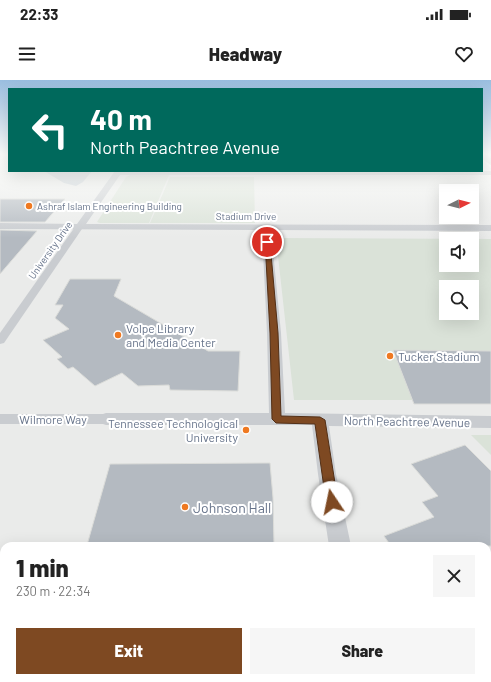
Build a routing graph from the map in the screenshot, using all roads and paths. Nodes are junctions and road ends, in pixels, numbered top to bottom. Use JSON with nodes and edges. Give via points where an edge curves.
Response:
{"nodes":[{"id":1,"x":111,"y":182,"type":"edge"},
{"id":2,"x":0,"y":226,"type":"edge"},
{"id":3,"x":80,"y":226,"type":"junction"},
{"id":4,"x":266,"y":227,"type":"junction"},
{"id":5,"x":491,"y":228,"type":"edge"},
{"id":6,"x":0,"y":341,"type":"edge"},
{"id":7,"x":0,"y":419,"type":"edge"},
{"id":8,"x":106,"y":419,"type":"joint"},
{"id":9,"x":276,"y":419,"type":"junction"},
{"id":10,"x":320,"y":420,"type":"junction"},
{"id":11,"x":491,"y":422,"type":"edge"},
{"id":12,"x":339,"y":542,"type":"edge"},
{"id":13,"x":0,"y":633,"type":"edge"},
{"id":14,"x":0,"y":666,"type":"edge"}],
"edges":[{"from":1,"to":3,"type":"street","name":"University Drive"},
{"from":2,"to":3,"type":"street","name":"Stadium Drive"},
{"from":3,"to":4,"type":"street","name":"Stadium Drive"},
{"from":3,"to":6,"type":"street","name":"University Drive"},
{"from":4,"to":5,"type":"street","name":"Stadium Drive"},
{"from":4,"to":9,"type":"street","via":[[274,333]]},
{"from":7,"to":8,"type":"street","name":"Wilmore Way"},
{"from":8,"to":9,"type":"street","name":"North Peachtree Avenue"},
{"from":9,"to":10,"type":"street","name":"North Peachtree Avenue"},
{"from":10,"to":11,"type":"street","name":"North Peachtree Avenue"},
{"from":10,"to":12,"type":"street"},
{"from":13,"to":14,"type":"street"}]}
